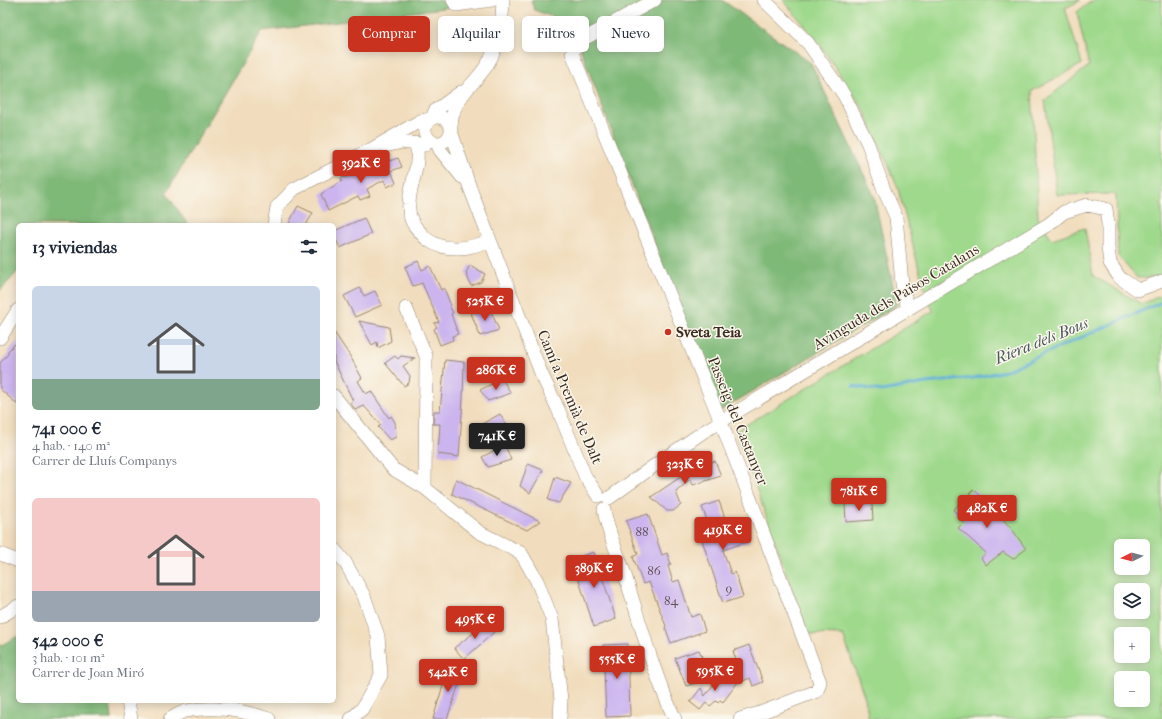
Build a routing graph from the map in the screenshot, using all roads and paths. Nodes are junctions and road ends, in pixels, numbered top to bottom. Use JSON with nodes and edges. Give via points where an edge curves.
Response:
{"nodes":[{"id":1,"x":453,"y":0,"type":"edge"},
{"id":2,"x":492,"y":0,"type":"edge"},
{"id":3,"x":502,"y":0,"type":"edge"},
{"id":4,"x":655,"y":0,"type":"edge"},
{"id":5,"x":764,"y":0,"type":"edge"},
{"id":6,"x":472,"y":84,"type":"junction"},
{"id":7,"x":432,"y":118,"type":"junction"},
{"id":8,"x":451,"y":129,"type":"junction"},
{"id":9,"x":416,"y":143,"type":"junction"},
{"id":10,"x":436,"y":143,"type":"junction"},
{"id":11,"x":370,"y":150,"type":"junction"},
{"id":12,"x":470,"y":188,"type":"junction"},
{"id":13,"x":274,"y":223,"type":"edge"},
{"id":14,"x":490,"y":242,"type":"junction"},
{"id":15,"x":1162,"y":281,"type":"edge"},
{"id":16,"x":406,"y":308,"type":"dead end"},
{"id":17,"x":908,"y":309,"type":"junction"},
{"id":18,"x":16,"y":313,"type":"edge"},
{"id":19,"x":0,"y":338,"type":"edge"},
{"id":20,"x":336,"y":398,"type":"edge"},
{"id":21,"x":721,"y":422,"type":"junction"},
{"id":22,"x":425,"y":488,"type":"junction"},
{"id":23,"x":604,"y":501,"type":"junction"},
{"id":24,"x":336,"y":551,"type":"edge"},
{"id":25,"x":0,"y":554,"type":"edge"},
{"id":26,"x":16,"y":560,"type":"edge"},
{"id":27,"x":16,"y":607,"type":"edge"},
{"id":28,"x":0,"y":617,"type":"edge"},
{"id":29,"x":128,"y":703,"type":"edge"},
{"id":30,"x":131,"y":719,"type":"edge"},
{"id":31,"x":170,"y":719,"type":"edge"},
{"id":32,"x":269,"y":719,"type":"edge"},
{"id":33,"x":351,"y":719,"type":"edge"},
{"id":34,"x":560,"y":719,"type":"edge"},
{"id":35,"x":675,"y":719,"type":"edge"},
{"id":36,"x":740,"y":719,"type":"edge"}],
"edges":[{"from":1,"to":2,"type":"street","via":[[456,5]]},
{"from":3,"to":6,"type":"street","name":"Camí a Premià de Dalt","via":[[500,36],[487,66]]},
{"from":4,"to":21,"type":"street","name":"Passeig del Castanyer","via":[[580,41],[572,53]]},
{"from":5,"to":17,"type":"street","via":[[808,43],[844,96],[868,144],[896,217],[902,284]]},
{"from":6,"to":7,"type":"street","name":"Camí a Premià de Dalt","via":[[435,112]]},
{"from":6,"to":8,"type":"street","name":"Camí a Premià de Dalt","via":[[456,104],[451,115]]},
{"from":7,"to":8,"type":"street","via":[[443,118]]},
{"from":7,"to":10,"type":"street","via":[[424,130],[428,138]]},
{"from":7,"to":11,"type":"street","via":[[420,121]]},
{"from":8,"to":10,"type":"street","via":[[444,142]]},
{"from":8,"to":12,"type":"street","name":"Camí a Premià de Dalt"},
{"from":9,"to":10,"type":"street"},
{"from":9,"to":11,"type":"street","via":[[396,143]]},
{"from":9,"to":14,"type":"street","via":[[417,166],[408,205],[412,224],[428,240],[444,247],[467,248]]},
{"from":10,"to":12,"type":"street","name":"Camí a Premià de Dalt"},
{"from":11,"to":13,"type":"street","via":[[294,189],[276,207]]},
{"from":12,"to":14,"type":"street","name":"Camí a Premià de Dalt"},
{"from":14,"to":23,"type":"street","name":"Camí a Premià de Dalt","via":[[541,373],[585,476]]},
{"from":15,"to":17,"type":"street","name":"Avinguda dels Països Catalans","via":[[1138,290],[1120,278],[1110,263],[1106,210],[1087,205],[1064,212],[1049,224]]},
{"from":16,"to":22,"type":"street","via":[[426,356]]},
{"from":17,"to":21,"type":"street","name":"Avinguda dels Països Catalans"},
{"from":18,"to":19,"type":"street"},
{"from":20,"to":22,"type":"street","via":[[393,469]]},
{"from":21,"to":23,"type":"street","name":"Avinguda dels Països Catalans"},
{"from":21,"to":36,"type":"street","name":"Passeig del Castanyer","via":[[820,682],[817,691]]},
{"from":22,"to":34,"type":"street","via":[[479,532],[520,554],[536,579],[552,619],[561,700]]},
{"from":23,"to":35,"type":"street","name":"Camí a Premià de Dalt","via":[[606,521],[664,696]]},
{"from":24,"to":33,"type":"street","via":[[364,596],[378,636],[381,675],[362,709]]},
{"from":25,"to":26,"type":"street"},
{"from":27,"to":28,"type":"street"},
{"from":29,"to":30,"type":"street"},
{"from":31,"to":32,"type":"street","via":[[185,712],[205,709],[227,710]]}]}
